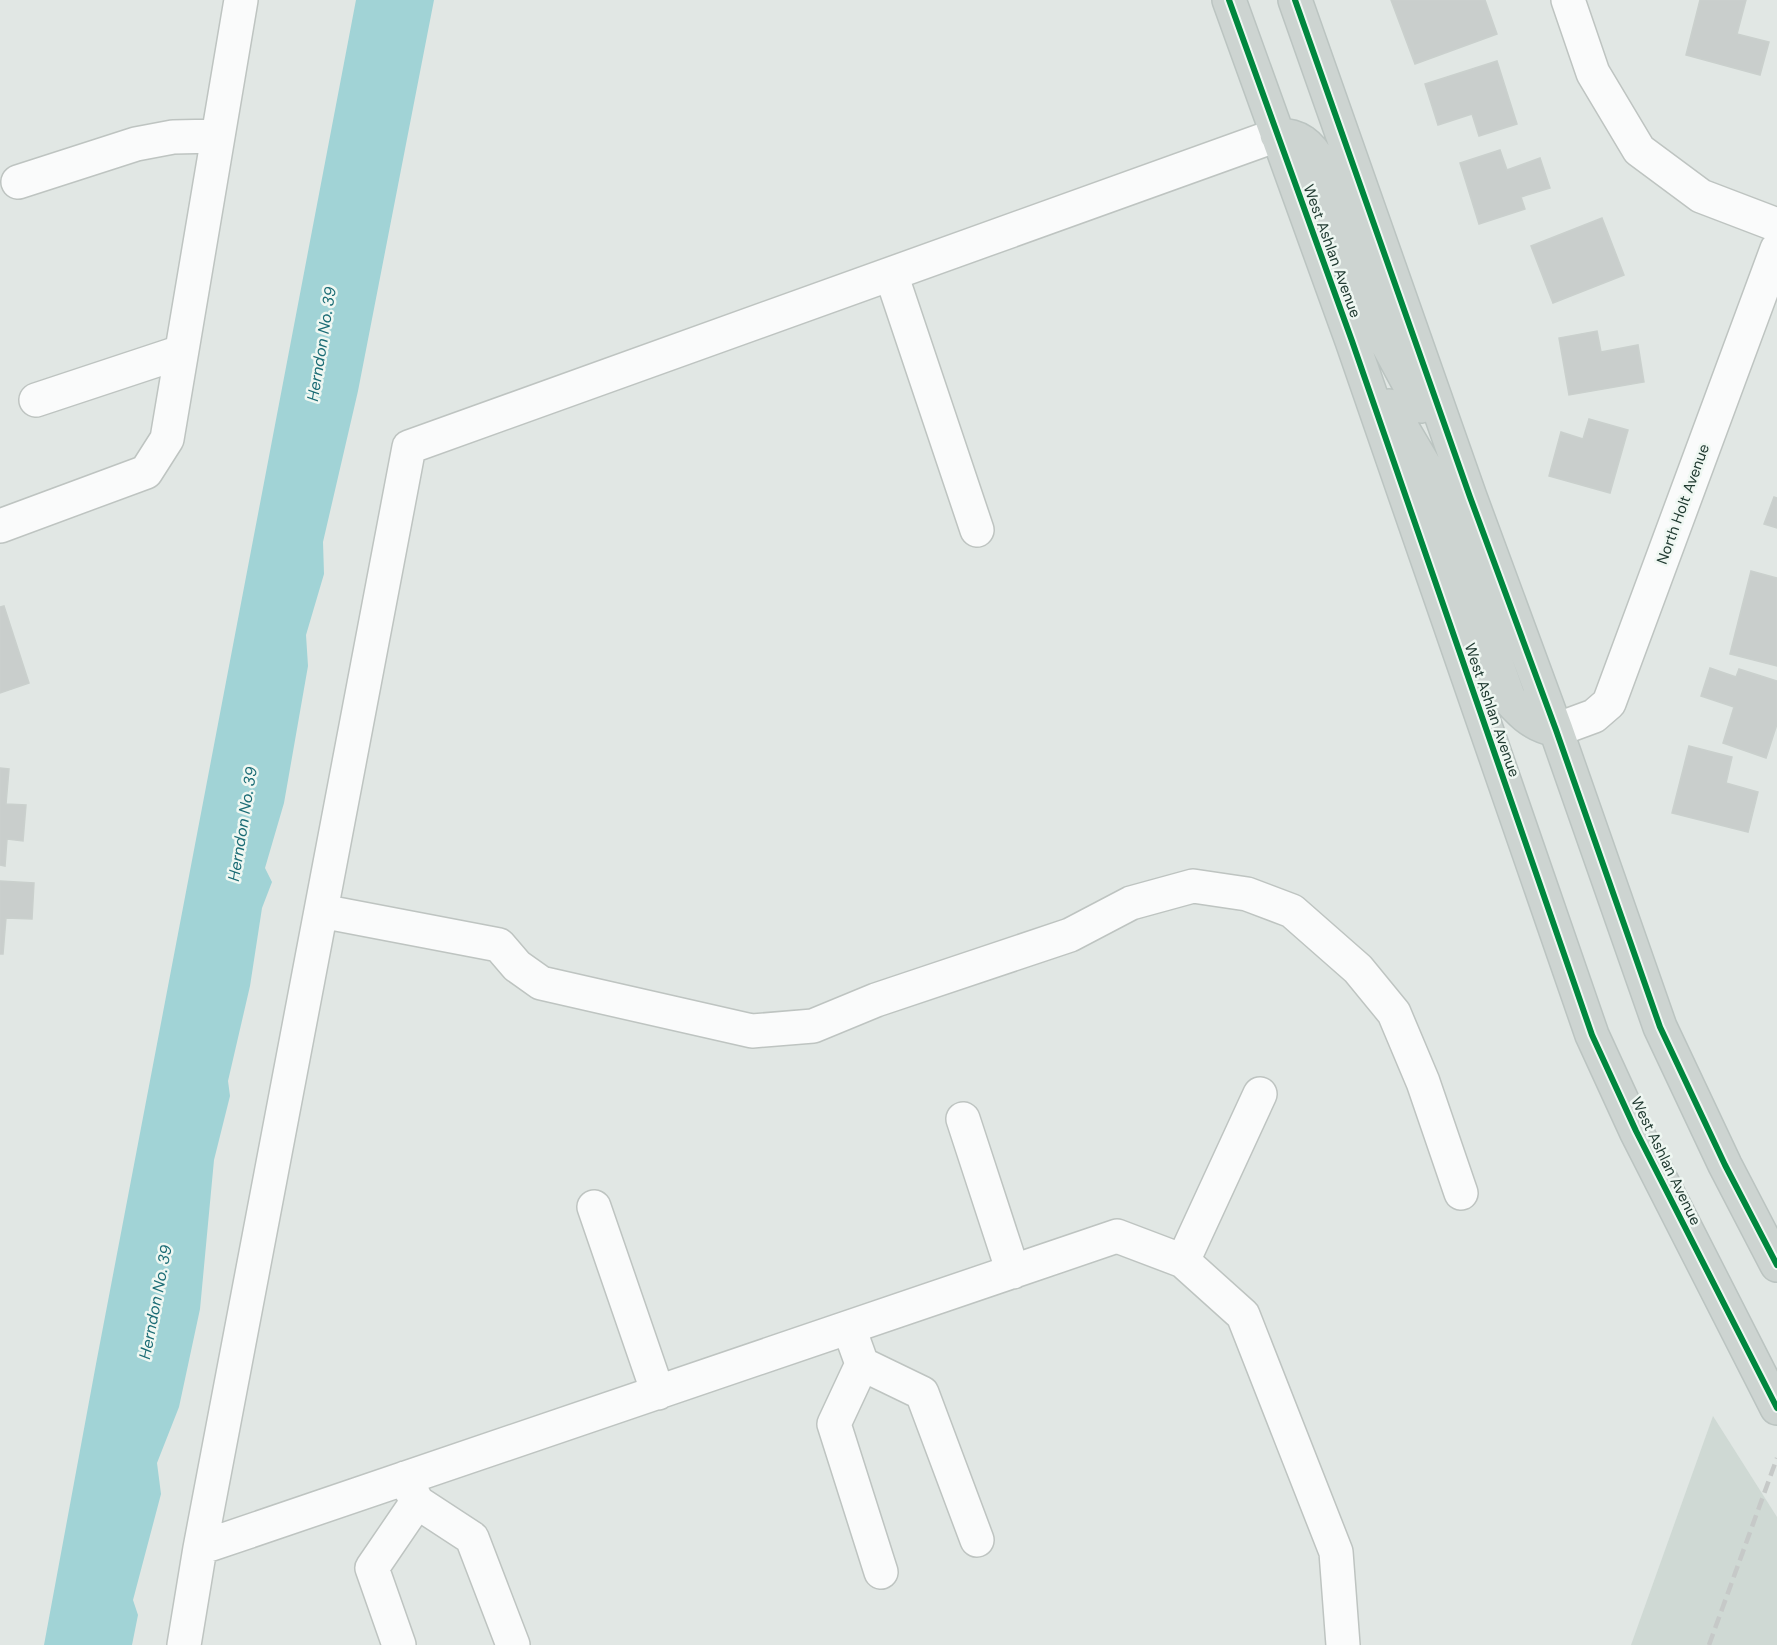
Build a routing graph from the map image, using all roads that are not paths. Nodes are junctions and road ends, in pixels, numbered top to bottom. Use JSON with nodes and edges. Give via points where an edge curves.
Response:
{"nodes":[{"id":1,"x":241,"y":0,"type":"edge"},
{"id":2,"x":1229,"y":0,"type":"edge"},
{"id":3,"x":1295,"y":0,"type":"edge"},
{"id":4,"x":1568,"y":0,"type":"edge"},
{"id":5,"x":1277,"y":135,"type":"junction"},
{"id":6,"x":218,"y":136,"type":"junction"},
{"id":7,"x":18,"y":182,"type":"dead end"},
{"id":8,"x":1777,"y":225,"type":"edge"},
{"id":9,"x":1777,"y":249,"type":"edge"},
{"id":10,"x":891,"y":274,"type":"junction"},
{"id":11,"x":1352,"y":341,"type":"junction"},
{"id":12,"x":181,"y":352,"type":"junction"},
{"id":13,"x":36,"y":400,"type":"dead end"},
{"id":14,"x":1470,"y":497,"type":"junction"},
{"id":15,"x":0,"y":526,"type":"edge"},
{"id":16,"x":977,"y":530,"type":"dead end"},
{"id":17,"x":1556,"y":730,"type":"junction"},
{"id":18,"x":321,"y":911,"type":"junction"},
{"id":19,"x":1260,"y":1094,"type":"dead end"},
{"id":20,"x":963,"y":1119,"type":"dead end"},
{"id":21,"x":1461,"y":1193,"type":"dead end"},
{"id":22,"x":594,"y":1208,"type":"dead end"},
{"id":23,"x":1183,"y":1261,"type":"junction"},
{"id":24,"x":1777,"y":1265,"type":"edge"},
{"id":25,"x":1013,"y":1272,"type":"junction"},
{"id":26,"x":849,"y":1328,"type":"junction"},
{"id":27,"x":862,"y":1364,"type":"junction"},
{"id":28,"x":658,"y":1393,"type":"junction"},
{"id":29,"x":1777,"y":1408,"type":"edge"},
{"id":30,"x":411,"y":1490,"type":"junction"},
{"id":31,"x":977,"y":1540,"type":"dead end"},
{"id":32,"x":200,"y":1548,"type":"junction"},
{"id":33,"x":882,"y":1572,"type":"dead end"},
{"id":34,"x":184,"y":1645,"type":"edge"},
{"id":35,"x":399,"y":1645,"type":"edge"},
{"id":36,"x":513,"y":1645,"type":"edge"},
{"id":37,"x":1344,"y":1645,"type":"edge"}],
"edges":[{"from":1,"to":6,"type":"street"},
{"from":2,"to":5,"type":"main road","name":"West Ashlan Avenue"},
{"from":3,"to":14,"type":"main road"},
{"from":4,"to":8,"type":"street","via":[[1593,73],[1640,150],[1701,196]]},
{"from":5,"to":10,"type":"street"},
{"from":5,"to":11,"type":"main road","name":"West Ashlan Avenue"},
{"from":5,"to":14,"type":"main road","via":[[1291,135],[1314,151],[1381,332]]},
{"from":6,"to":7,"type":"street","via":[[173,137],[136,144]]},
{"from":6,"to":12,"type":"street"},
{"from":9,"to":17,"type":"street","name":"North Holt Avenue","via":[[1609,703],[1594,716]]},
{"from":10,"to":16,"type":"street"},
{"from":10,"to":18,"type":"street","via":[[409,447]]},
{"from":11,"to":17,"type":"main road","via":[[1428,472],[1509,699],[1522,714]]},
{"from":11,"to":29,"type":"main road","name":"West Ashlan Avenue","via":[[1592,1035],[1636,1131]]},
{"from":12,"to":13,"type":"street"},
{"from":12,"to":15,"type":"street","via":[[166,439],[146,472]]},
{"from":14,"to":17,"type":"main road"},
{"from":17,"to":24,"type":"main road","via":[[1660,1027]]},
{"from":18,"to":21,"type":"street","via":[[499,945],[517,966],[541,983],[752,1031],[813,1026],[876,1000],[1070,935],[1131,903],[1193,886],[1247,894],[1292,911],[1358,969],[1394,1013],[1423,1082]]},
{"from":18,"to":32,"type":"street"},
{"from":19,"to":23,"type":"street"},
{"from":20,"to":25,"type":"street"},
{"from":22,"to":28,"type":"street"},
{"from":23,"to":25,"type":"street","via":[[1117,1236]]},
{"from":23,"to":37,"type":"street","via":[[1243,1315],[1336,1552]]},
{"from":25,"to":26,"type":"street"},
{"from":26,"to":27,"type":"street"},
{"from":26,"to":28,"type":"street"},
{"from":27,"to":31,"type":"street","via":[[922,1393]]},
{"from":27,"to":33,"type":"street","via":[[834,1425]]},
{"from":28,"to":30,"type":"street"},
{"from":30,"to":32,"type":"street"},
{"from":30,"to":35,"type":"street","via":[[372,1568]]},
{"from":30,"to":36,"type":"street","via":[[471,1538]]},
{"from":32,"to":34,"type":"street"}]}
